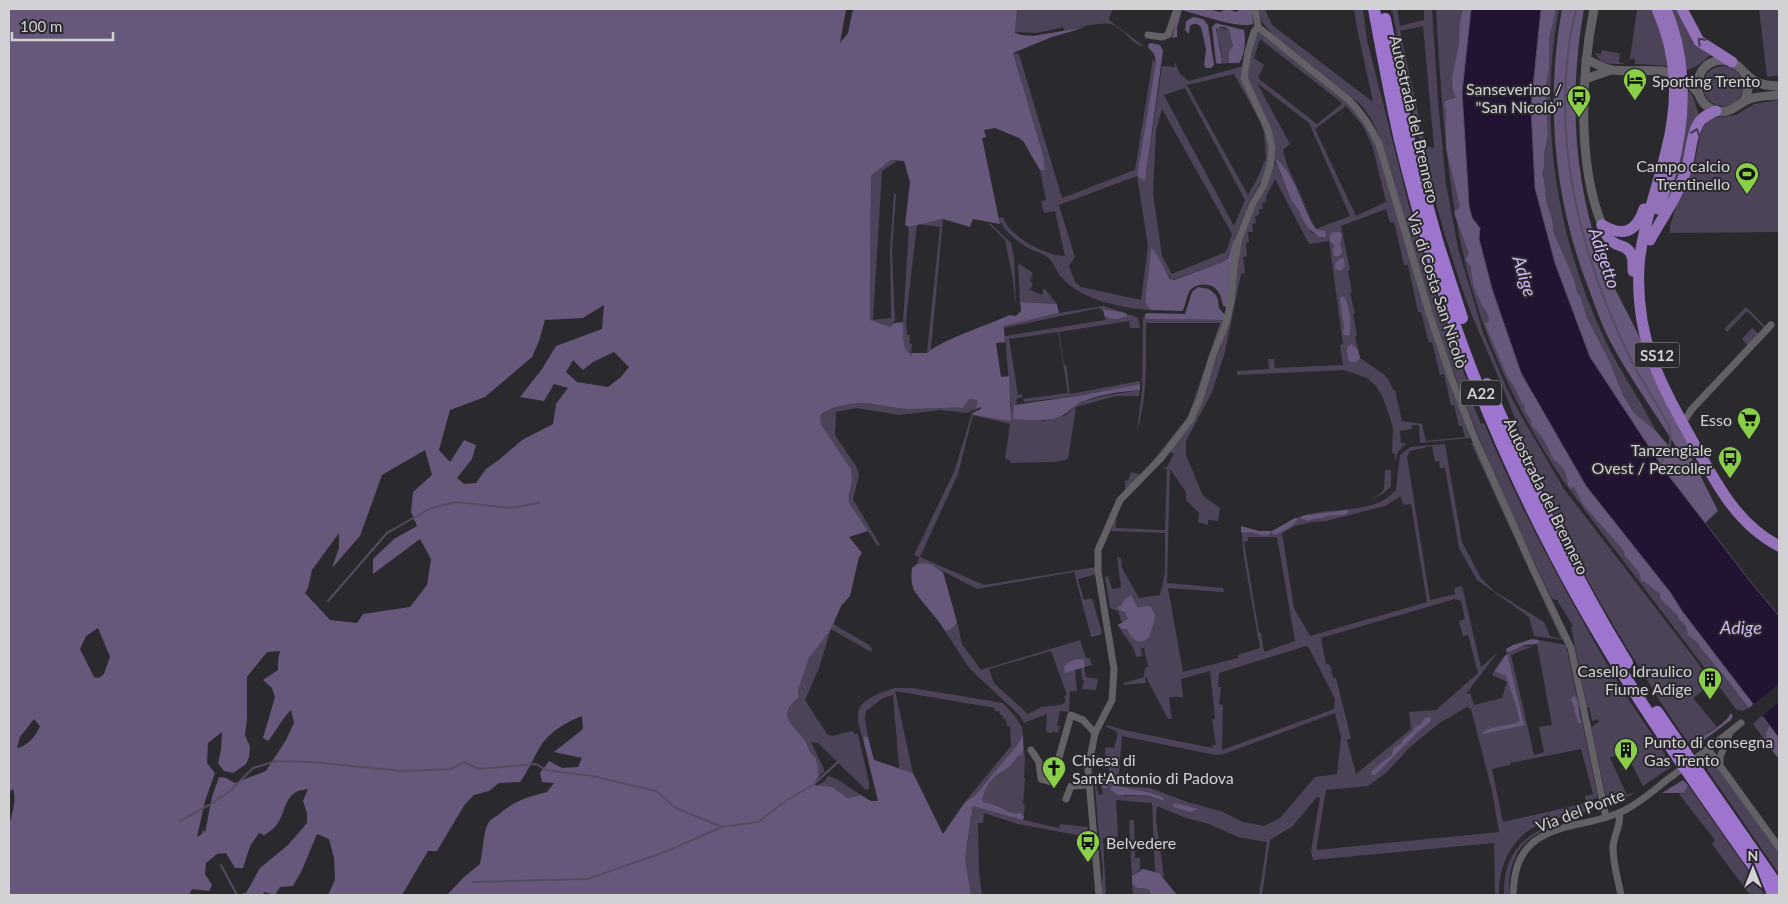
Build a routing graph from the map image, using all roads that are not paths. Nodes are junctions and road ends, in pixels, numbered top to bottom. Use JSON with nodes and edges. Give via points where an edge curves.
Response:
{"nodes":[{"id":1,"x":1177,"y":9,"type":"edge"},
{"id":2,"x":1255,"y":9,"type":"edge"},
{"id":3,"x":1374,"y":9,"type":"edge"},
{"id":4,"x":1383,"y":9,"type":"edge"},
{"id":5,"x":1594,"y":9,"type":"edge"},
{"id":6,"x":1657,"y":9,"type":"edge"},
{"id":7,"x":1666,"y":9,"type":"edge"},
{"id":8,"x":1682,"y":9,"type":"edge"},
{"id":9,"x":1258,"y":27,"type":"junction"},
{"id":10,"x":1148,"y":35,"type":"dead end"},
{"id":11,"x":1586,"y":59,"type":"junction"},
{"id":12,"x":1732,"y":62,"type":"junction"},
{"id":13,"x":1611,"y":70,"type":"junction"},
{"id":14,"x":1702,"y":70,"type":"junction"},
{"id":15,"x":1744,"y":72,"type":"junction"},
{"id":16,"x":1678,"y":77,"type":"junction"},
{"id":17,"x":1585,"y":79,"type":"junction"},
{"id":18,"x":1779,"y":86,"type":"edge"},
{"id":19,"x":1698,"y":94,"type":"junction"},
{"id":20,"x":1779,"y":95,"type":"edge"},
{"id":21,"x":1742,"y":102,"type":"junction"},
{"id":22,"x":1716,"y":111,"type":"junction"},
{"id":23,"x":1661,"y":169,"type":"junction"},
{"id":24,"x":1602,"y":226,"type":"junction"},
{"id":25,"x":1650,"y":240,"type":"junction"},
{"id":26,"x":1641,"y":311,"type":"junction"},
{"id":27,"x":1771,"y":325,"type":"dead end"},
{"id":28,"x":1687,"y":417,"type":"junction"},
{"id":29,"x":1732,"y":504,"type":"junction"},
{"id":30,"x":1779,"y":540,"type":"edge"},
{"id":31,"x":1779,"y":546,"type":"edge"},
{"id":32,"x":1741,"y":723,"type":"dead end"},
{"id":33,"x":1730,"y":732,"type":"junction"},
{"id":34,"x":1096,"y":733,"type":"junction"},
{"id":35,"x":1672,"y":742,"type":"junction"},
{"id":36,"x":1708,"y":749,"type":"junction"},
{"id":37,"x":1031,"y":750,"type":"dead end"},
{"id":38,"x":1720,"y":766,"type":"junction"},
{"id":39,"x":1697,"y":779,"type":"junction"},
{"id":40,"x":1089,"y":785,"type":"junction"},
{"id":41,"x":1066,"y":799,"type":"dead end"},
{"id":42,"x":1619,"y":813,"type":"junction"},
{"id":43,"x":1606,"y":817,"type":"junction"},
{"id":44,"x":1779,"y":847,"type":"edge"},
{"id":45,"x":1779,"y":888,"type":"edge"},
{"id":46,"x":1099,"y":895,"type":"edge"},
{"id":47,"x":1513,"y":895,"type":"edge"},
{"id":48,"x":1621,"y":895,"type":"edge"},
{"id":49,"x":1774,"y":895,"type":"edge"}],
"edges":[{"from":1,"to":10,"type":"street","via":[[1168,36]]},
{"from":2,"to":9,"type":"street"},
{"from":3,"to":35,"type":"highway","name":"Autostrada del Brennero","number":"A22","via":[[1400,140],[1429,246],[1466,354],[1508,456],[1555,555],[1608,649]]},
{"from":4,"to":35,"type":"highway","name":"Autostrada del Brennero","number":"A22","via":[[1409,140],[1438,244],[1473,350],[1515,451],[1562,549]]},
{"from":5,"to":11,"type":"street"},
{"from":6,"to":16,"type":"highway","number":"SS12"},
{"from":7,"to":16,"type":"highway","number":"SS12","via":[[1676,36]]},
{"from":12,"to":8,"type":"highway","one_way":true,"via":[[1699,41]]},
{"from":9,"to":34,"type":"street","via":[[1248,52],[1244,78],[1268,130],[1271,162],[1239,238],[1229,312],[1194,412],[1165,454],[1120,500],[1098,550],[1098,571],[1112,649],[1114,681],[1112,700]]},
{"from":9,"to":43,"type":"street","name":"Via di Costa San Nicolò","via":[[1362,112],[1379,144],[1451,377],[1532,569],[1571,648]]},
{"from":11,"to":13,"type":"street"},
{"from":11,"to":17,"type":"street"},
{"from":12,"to":14,"type":"street","via":[[1718,61]]},
{"from":12,"to":15,"type":"street"},
{"from":13,"to":16,"type":"street","via":[[1658,71]]},
{"from":13,"to":17,"type":"street"},
{"from":14,"to":16,"type":"street"},
{"from":14,"to":19,"type":"street","via":[[1697,82]]},
{"from":15,"to":18,"type":"street","via":[[1765,85]]},
{"from":15,"to":21,"type":"street","via":[[1748,86]]},
{"from":16,"to":19,"type":"street","via":[[1691,84]]},
{"from":16,"to":23,"type":"highway","number":"SS12","via":[[1674,118]]},
{"from":16,"to":25,"type":"highway","number":"SS12","via":[[1682,118],[1676,155]]},
{"from":17,"to":24,"type":"street","via":[[1585,149],[1593,200]]},
{"from":19,"to":22,"type":"street"},
{"from":20,"to":21,"type":"street"},
{"from":21,"to":22,"type":"street","via":[[1733,110]]},
{"from":25,"to":22,"type":"highway","one_way":true,"via":[[1679,188],[1699,123]]},
{"from":23,"to":24,"type":"highway","via":[[1653,179],[1640,220],[1633,228],[1614,232]]},
{"from":23,"to":26,"type":"highway","number":"SS12","via":[[1642,239],[1639,267]]},
{"from":24,"to":26,"type":"highway","via":[[1608,238],[1631,252],[1633,293]]},
{"from":25,"to":28,"type":"highway","number":"SS12","via":[[1646,266],[1650,331],[1664,373]]},
{"from":26,"to":29,"type":"highway","number":"SS12","via":[[1648,349],[1658,376],[1702,458]]},
{"from":27,"to":28,"type":"street"},
{"from":28,"to":29,"type":"highway","number":"SS12"},
{"from":29,"to":30,"type":"highway","number":"SS12","via":[[1763,531]]},
{"from":29,"to":31,"type":"highway","number":"SS12","via":[[1751,528]]},
{"from":32,"to":33,"type":"street","name":"Via del Ponte"},
{"from":33,"to":36,"type":"street","name":"Via del Ponte"},
{"from":33,"to":38,"type":"street","name":"Via del Ponte","via":[[1720,756]]},
{"from":34,"to":37,"type":"street","via":[[1083,720],[1072,715],[1052,782],[1041,779],[1039,762]]},
{"from":34,"to":40,"type":"street","via":[[1088,769]]},
{"from":35,"to":39,"type":"highway","name":"Autostrada del Brennero","number":"A22"},
{"from":36,"to":38,"type":"street"},
{"from":36,"to":42,"type":"street","name":"Via del Ponte"},
{"from":38,"to":44,"type":"street"},
{"from":39,"to":45,"type":"highway","name":"Autostrada del Brennero","number":"A22"},
{"from":39,"to":49,"type":"highway","name":"Autostrada del Brennero","number":"A22"},
{"from":40,"to":41,"type":"street","via":[[1071,786]]},
{"from":40,"to":46,"type":"street"},
{"from":42,"to":43,"type":"street","name":"Via del Ponte"},
{"from":42,"to":48,"type":"street","via":[[1613,850]]},
{"from":43,"to":47,"type":"street","name":"Via del Ponte","via":[[1548,834],[1535,842],[1517,866]]}]}
